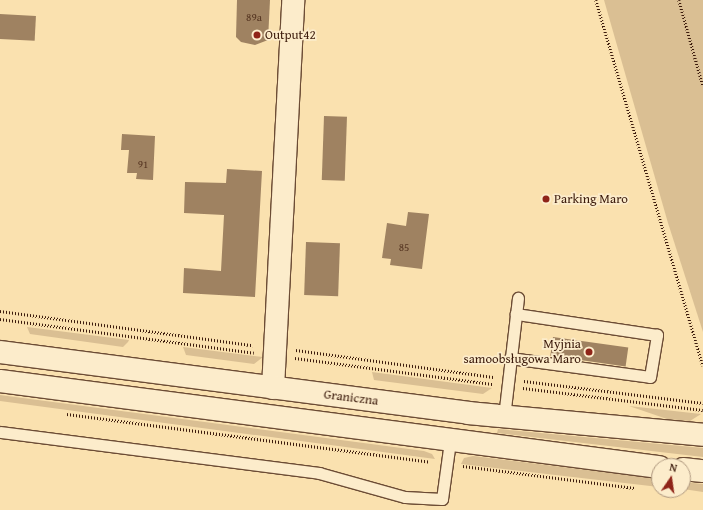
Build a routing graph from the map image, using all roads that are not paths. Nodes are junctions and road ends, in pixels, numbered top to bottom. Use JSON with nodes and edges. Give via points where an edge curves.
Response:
{"nodes":[{"id":1,"x":293,"y":0,"type":"edge"},
{"id":2,"x":518,"y":298,"type":"dead end"},
{"id":3,"x":516,"y":314,"type":"junction"},
{"id":4,"x":0,"y":352,"type":"edge"},
{"id":5,"x":510,"y":358,"type":"junction"},
{"id":6,"x":0,"y":381,"type":"edge"},
{"id":7,"x":273,"y":388,"type":"junction"},
{"id":8,"x":504,"y":417,"type":"junction"},
{"id":9,"x":0,"y":432,"type":"edge"},
{"id":10,"x":703,"y":435,"type":"edge"},
{"id":11,"x":450,"y":441,"type":"junction"},
{"id":12,"x":651,"y":466,"type":"edge"},
{"id":13,"x":691,"y":470,"type":"edge"},
{"id":14,"x":703,"y":472,"type":"edge"}],
"edges":[{"from":1,"to":7,"type":"main road"},
{"from":2,"to":3,"type":"lane"},
{"from":3,"to":5,"type":"lane"},
{"from":3,"to":5,"type":"lane","via":[[657,335],[650,377]]},
{"from":4,"to":7,"type":"main road","name":"Graniczna"},
{"from":5,"to":8,"type":"lane"},
{"from":6,"to":11,"type":"main road"},
{"from":7,"to":8,"type":"main road","name":"Graniczna"},
{"from":8,"to":10,"type":"main road","name":"Graniczna"},
{"from":9,"to":11,"type":"lane","via":[[189,454],[319,473],[405,497],[442,500]]},
{"from":11,"to":12,"type":"main road"},
{"from":13,"to":14,"type":"main road"}]}
